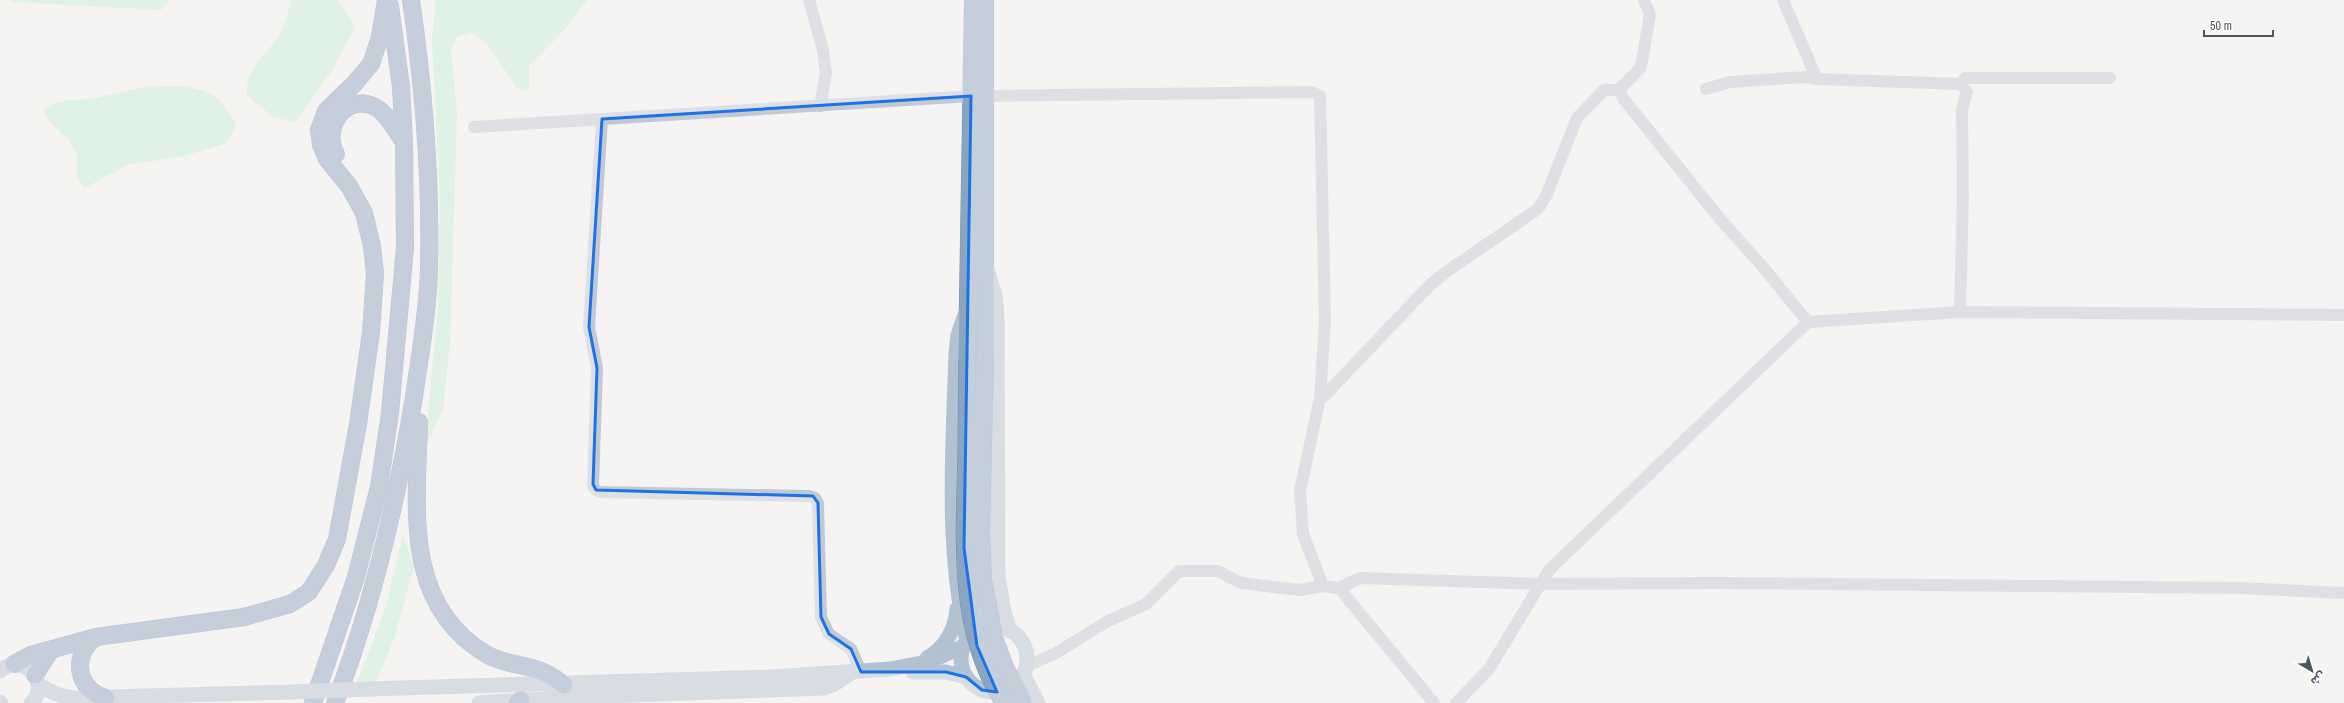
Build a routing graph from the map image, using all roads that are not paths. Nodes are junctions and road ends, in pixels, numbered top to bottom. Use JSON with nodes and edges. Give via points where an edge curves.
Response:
{"nodes":[{"id":1,"x":387,"y":0,"type":"edge"},
{"id":2,"x":411,"y":0,"type":"edge"},
{"id":3,"x":808,"y":0,"type":"edge"},
{"id":4,"x":973,"y":0,"type":"edge"},
{"id":5,"x":985,"y":0,"type":"edge"},
{"id":6,"x":1644,"y":0,"type":"edge"},
{"id":7,"x":1783,"y":0,"type":"edge"},
{"id":8,"x":1817,"y":78,"type":"junction"},
{"id":9,"x":2110,"y":78,"type":"dead end"},
{"id":10,"x":1964,"y":85,"type":"junction"},
{"id":11,"x":1706,"y":89,"type":"dead end"},
{"id":12,"x":1619,"y":90,"type":"junction"},
{"id":13,"x":978,"y":96,"type":"junction"},
{"id":14,"x":820,"y":106,"type":"junction"},
{"id":15,"x":602,"y":119,"type":"junction"},
{"id":16,"x":474,"y":127,"type":"dead end"},
{"id":17,"x":404,"y":142,"type":"junction"},
{"id":18,"x":986,"y":266,"type":"junction"},
{"id":19,"x":967,"y":309,"type":"junction"},
{"id":20,"x":1960,"y":312,"type":"junction"},
{"id":21,"x":2344,"y":315,"type":"edge"},
{"id":22,"x":1808,"y":322,"type":"junction"},
{"id":23,"x":420,"y":359,"type":"junction"},
{"id":24,"x":1320,"y":398,"type":"junction"},
{"id":25,"x":1540,"y":584,"type":"junction"},
{"id":26,"x":1323,"y":586,"type":"junction"},
{"id":27,"x":1339,"y":588,"type":"junction"},
{"id":28,"x":2344,"y":593,"type":"edge"},
{"id":29,"x":957,"y":596,"type":"junction"},
{"id":30,"x":244,"y":617,"type":"junction"},
{"id":31,"x":1010,"y":631,"type":"junction"},
{"id":32,"x":96,"y":637,"type":"junction"},
{"id":33,"x":965,"y":644,"type":"junction"},
{"id":34,"x":50,"y":651,"type":"junction"},
{"id":35,"x":914,"y":665,"type":"junction"},
{"id":36,"x":5,"y":668,"type":"edge"},
{"id":37,"x":890,"y":670,"type":"junction"},
{"id":38,"x":1024,"y":670,"type":"junction"},
{"id":39,"x":856,"y":672,"type":"junction"},
{"id":40,"x":37,"y":680,"type":"junction"},
{"id":41,"x":971,"y":682,"type":"junction"},
{"id":42,"x":564,"y":685,"type":"junction"},
{"id":43,"x":106,"y":698,"type":"junction"},
{"id":44,"x":519,"y":702,"type":"edge"},
{"id":45,"x":31,"y":703,"type":"edge"},
{"id":46,"x":313,"y":703,"type":"edge"},
{"id":47,"x":335,"y":703,"type":"edge"},
{"id":48,"x":479,"y":703,"type":"edge"},
{"id":49,"x":986,"y":703,"type":"edge"},
{"id":50,"x":1004,"y":703,"type":"edge"},
{"id":51,"x":1023,"y":703,"type":"edge"},
{"id":52,"x":1038,"y":703,"type":"edge"},
{"id":53,"x":1434,"y":703,"type":"edge"},
{"id":54,"x":1456,"y":703,"type":"edge"}],
"edges":[{"from":1,"to":17,"type":"highway","via":[[400,87]]},
{"from":1,"to":30,"type":"highway","via":[[380,37],[371,64],[326,111],[319,130],[326,159],[349,186],[364,213],[372,246],[375,274],[364,390],[338,534],[326,566],[304,596],[290,604]]},
{"from":2,"to":23,"type":"highway","via":[[422,80],[428,192],[429,270]]},
{"from":3,"to":14,"type":"street","via":[[823,50],[826,73]]},
{"from":4,"to":13,"type":"highway"},
{"from":5,"to":13,"type":"highway"},
{"from":6,"to":12,"type":"street","via":[[1650,14],[1641,67]]},
{"from":7,"to":8,"type":"street"},
{"from":8,"to":10,"type":"street"},
{"from":8,"to":11,"type":"street","via":[[1730,82]]},
{"from":9,"to":10,"type":"street"},
{"from":10,"to":20,"type":"street"},
{"from":12,"to":22,"type":"street","via":[[1720,218]]},
{"from":12,"to":24,"type":"street","via":[[1604,90],[1577,118],[1546,196],[1538,209],[1429,286],[1326,395]]},
{"from":13,"to":14,"type":"street"},
{"from":13,"to":18,"type":"highway"},
{"from":13,"to":19,"type":"highway"},
{"from":13,"to":24,"type":"street","via":[[1312,92],[1318,94],[1321,102],[1325,251],[1325,321]]},
{"from":14,"to":15,"type":"street"},
{"from":15,"to":16,"type":"street"},
{"from":15,"to":39,"type":"street","via":[[589,327],[597,368],[593,486],[600,492],[815,498],[818,503],[821,617],[830,634],[851,649]]},
{"from":17,"to":30,"type":"highway","via":[[384,114],[362,104],[348,108],[340,114],[332,127],[334,151],[364,191],[378,218],[384,257],[377,361],[367,433],[342,549],[320,592],[311,601],[295,609],[262,618]]},
{"from":17,"to":46,"type":"highway","via":[[405,248],[390,412],[379,487],[356,577]]},
{"from":18,"to":31,"type":"main road","via":[[993,285],[997,312],[998,576]]},
{"from":18,"to":51,"type":"highway","bridge":true,"via":[[981,532],[983,580],[994,637]]},
{"from":19,"to":29,"type":"main road","via":[[958,335],[955,362],[953,487]]},
{"from":19,"to":50,"type":"highway","bridge":true,"via":[[964,548],[966,584],[977,646]]},
{"from":20,"to":21,"type":"street"},
{"from":20,"to":22,"type":"street"},
{"from":22,"to":25,"type":"street","via":[[1549,570]]},
{"from":23,"to":42,"type":"highway","via":[[419,543],[427,587],[452,628],[470,644],[501,661],[543,672]]},
{"from":23,"to":47,"type":"highway","via":[[406,448],[380,565]]},
{"from":24,"to":26,"type":"street","via":[[1300,491],[1303,534]]},
{"from":25,"to":27,"type":"street","via":[[1360,578]]},
{"from":25,"to":28,"type":"street","via":[[2218,587]]},
{"from":25,"to":54,"type":"street","via":[[1489,669]]},
{"from":26,"to":27,"type":"street"},
{"from":26,"to":38,"type":"street","via":[[1300,590],[1241,583],[1218,571],[1179,571],[1146,604],[1108,622]]},
{"from":27,"to":53,"type":"street"},
{"from":29,"to":33,"type":"main road"},
{"from":29,"to":35,"type":"main road","via":[[956,622],[950,636],[939,650]]},
{"from":30,"to":32,"type":"highway"},
{"from":31,"to":33,"type":"main road","via":[[997,627],[983,629]]},
{"from":31,"to":38,"type":"main road","via":[[1024,647]]},
{"from":32,"to":34,"type":"highway"},
{"from":32,"to":43,"type":"highway","via":[[84,649],[79,671],[83,682],[90,690]]},
{"from":33,"to":35,"type":"main road","via":[[940,658]]},
{"from":33,"to":41,"type":"main road","via":[[961,659]]},
{"from":34,"to":36,"type":"highway","via":[[31,655]]},
{"from":34,"to":40,"type":"highway"},
{"from":35,"to":37,"type":"main road"},
{"from":36,"to":40,"type":"main road","via":[[24,665]]},
{"from":37,"to":39,"type":"main road"},
{"from":37,"to":41,"type":"main road","via":[[946,672]]},
{"from":38,"to":41,"type":"main road","via":[[1015,684],[1002,691],[988,692]]},
{"from":38,"to":52,"type":"main road"},
{"from":39,"to":42,"type":"main road"},
{"from":39,"to":44,"type":"main road","via":[[824,688]]},
{"from":40,"to":43,"type":"main road","via":[[64,696]]},
{"from":40,"to":45,"type":"main road","via":[[36,696]]},
{"from":41,"to":49,"type":"main road"},
{"from":42,"to":43,"type":"main road","bridge":true},
{"from":44,"to":48,"type":"main road"}]}
